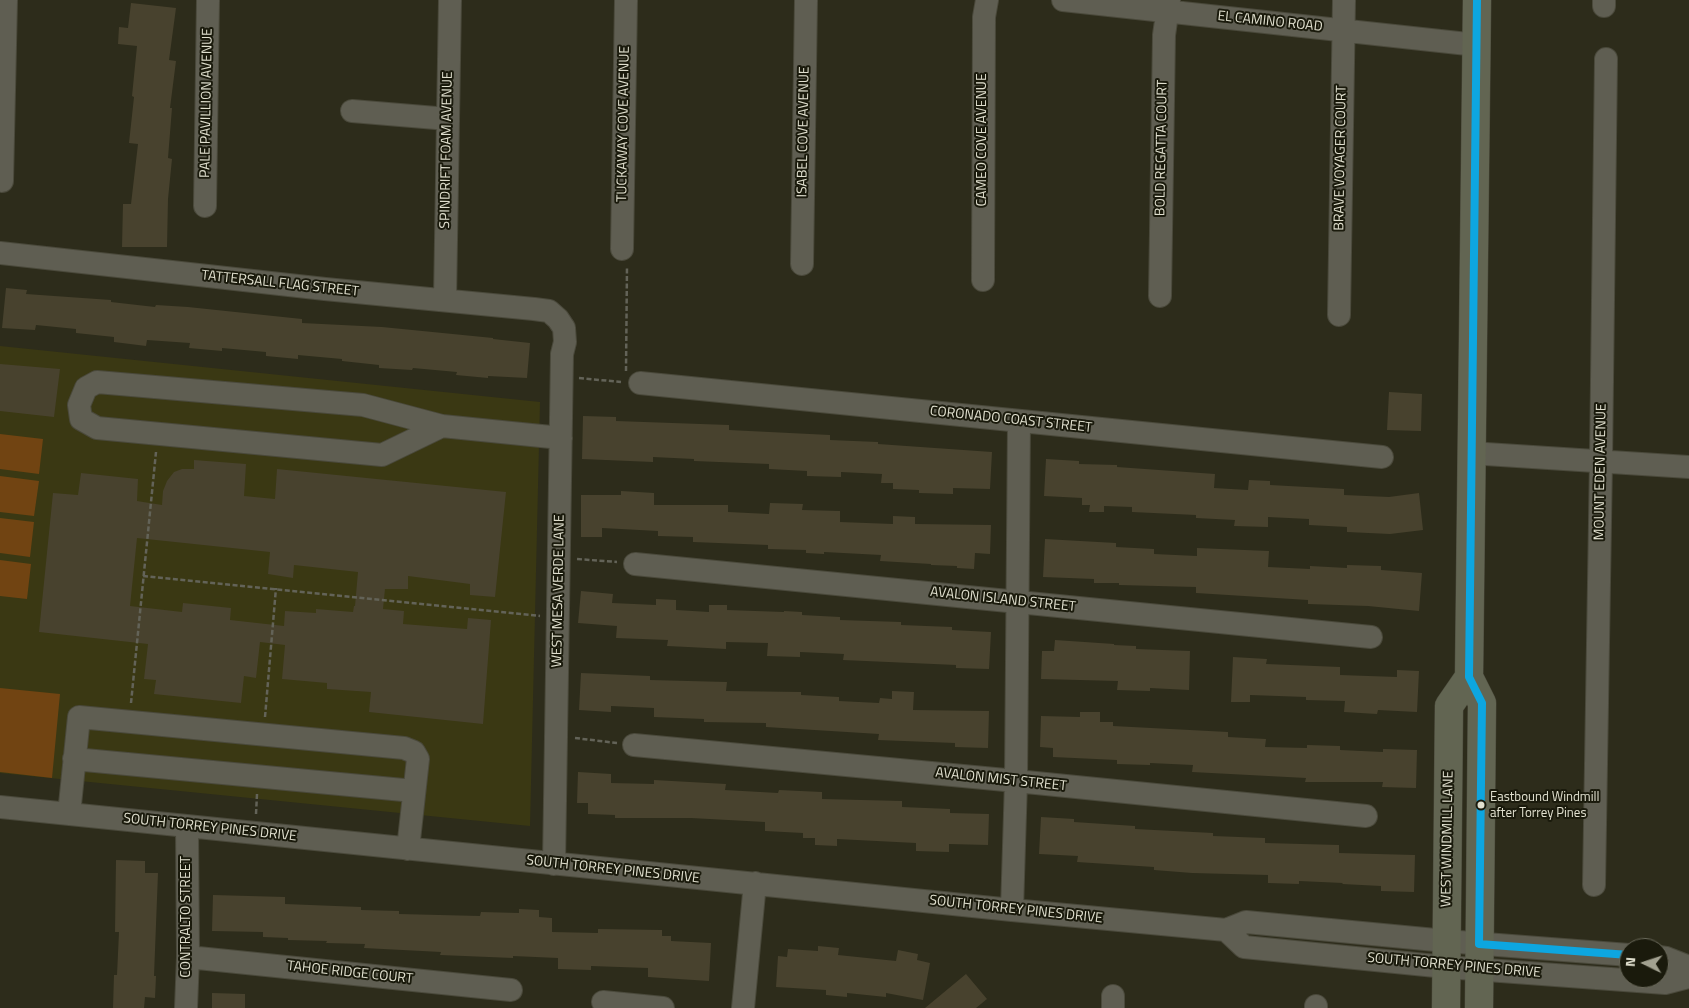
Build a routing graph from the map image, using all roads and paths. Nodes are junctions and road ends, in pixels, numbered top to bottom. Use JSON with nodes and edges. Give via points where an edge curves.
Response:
{"nodes":[{"id":1,"x":6,"y":0,"type":"edge"},
{"id":2,"x":208,"y":0,"type":"edge"},
{"id":3,"x":450,"y":0,"type":"edge"},
{"id":4,"x":626,"y":0,"type":"edge"},
{"id":5,"x":806,"y":0,"type":"edge"},
{"id":6,"x":987,"y":0,"type":"edge"},
{"id":7,"x":1063,"y":0,"type":"edge"},
{"id":8,"x":1344,"y":0,"type":"edge"},
{"id":9,"x":1477,"y":0,"type":"edge"},
{"id":10,"x":1169,"y":6,"type":"edge"},
{"id":11,"x":1344,"y":30,"type":"junction"},
{"id":12,"x":1478,"y":45,"type":"junction"},
{"id":13,"x":1606,"y":59,"type":"dead end"},
{"id":14,"x":352,"y":111,"type":"dead end"},
{"id":15,"x":448,"y":120,"type":"junction"},
{"id":16,"x":2,"y":181,"type":"dead end"},
{"id":17,"x":205,"y":206,"type":"dead end"},
{"id":18,"x":622,"y":249,"type":"joint"},
{"id":19,"x":0,"y":254,"type":"edge"},
{"id":20,"x":802,"y":264,"type":"dead end"},
{"id":21,"x":983,"y":280,"type":"dead end"},
{"id":22,"x":1160,"y":296,"type":"dead end"},
{"id":23,"x":445,"y":300,"type":"junction"},
{"id":24,"x":1339,"y":315,"type":"dead end"},
{"id":25,"x":558,"y":320,"type":"joint"},
{"id":26,"x":562,"y":377,"type":"junction"},
{"id":27,"x":633,"y":383,"type":"junction"},
{"id":28,"x":1019,"y":421,"type":"junction"},
{"id":29,"x":442,"y":426,"type":"junction"},
{"id":30,"x":158,"y":434,"type":"junction"},
{"id":31,"x":561,"y":438,"type":"junction"},
{"id":32,"x":1470,"y":454,"type":"junction"},
{"id":33,"x":1382,"y":457,"type":"dead end"},
{"id":34,"x":1602,"y":461,"type":"junction"},
{"id":35,"x":1689,"y":467,"type":"edge"},
{"id":36,"x":559,"y":557,"type":"junction"},
{"id":37,"x":636,"y":564,"type":"joint"},
{"id":38,"x":143,"y":576,"type":"junction"},
{"id":39,"x":276,"y":588,"type":"junction"},
{"id":40,"x":1018,"y":601,"type":"junction"},
{"id":41,"x":558,"y":618,"type":"junction"},
{"id":42,"x":1371,"y":637,"type":"dead end"},
{"id":43,"x":1468,"y":676,"type":"junction"},
{"id":44,"x":129,"y":722,"type":"junction"},
{"id":45,"x":264,"y":735,"type":"junction"},
{"id":46,"x":556,"y":736,"type":"junction"},
{"id":47,"x":634,"y":745,"type":"joint"},
{"id":48,"x":74,"y":759,"type":"junction"},
{"id":49,"x":259,"y":776,"type":"junction"},
{"id":50,"x":1016,"y":781,"type":"junction"},
{"id":51,"x":414,"y":791,"type":"junction"},
{"id":52,"x":0,"y":807,"type":"edge"},
{"id":53,"x":69,"y":814,"type":"junction"},
{"id":54,"x":1366,"y":816,"type":"dead end"},
{"id":55,"x":187,"y":826,"type":"junction"},
{"id":56,"x":254,"y":833,"type":"junction"},
{"id":57,"x":408,"y":849,"type":"junction"},
{"id":58,"x":554,"y":864,"type":"junction"},
{"id":59,"x":755,"y":883,"type":"junction"},
{"id":60,"x":1594,"y":885,"type":"dead end"},
{"id":61,"x":1012,"y":910,"type":"junction"},
{"id":62,"x":1446,"y":954,"type":"junction"},
{"id":63,"x":1619,"y":955,"type":"edge"},
{"id":64,"x":1479,"y":956,"type":"junction"},
{"id":65,"x":188,"y":957,"type":"junction"},
{"id":66,"x":1669,"y":959,"type":"edge"},
{"id":67,"x":1689,"y":967,"type":"edge"},
{"id":68,"x":1689,"y":977,"type":"edge"},
{"id":69,"x":511,"y":990,"type":"dead end"},
{"id":70,"x":602,"y":1002,"type":"dead end"},
{"id":71,"x":186,"y":1008,"type":"edge"},
{"id":72,"x":663,"y":1008,"type":"edge"},
{"id":73,"x":744,"y":1008,"type":"edge"},
{"id":74,"x":1446,"y":1008,"type":"edge"},
{"id":75,"x":1479,"y":1008,"type":"edge"}],
"edges":[{"from":1,"to":16,"type":"street"},
{"from":2,"to":17,"type":"street","name":"PALE PAVILLION AVENUE"},
{"from":3,"to":15,"type":"street","name":"SPINDRIFT FOAM AVENUE"},
{"from":4,"to":18,"type":"street","name":"TUCKAWAY COVE AVENUE"},
{"from":5,"to":20,"type":"street","name":"ISABEL COVE AVENUE"},
{"from":6,"to":21,"type":"street","name":"CAMEO COVE AVENUE","via":[[984,16]]},
{"from":7,"to":10,"type":"street","name":"EL CAMINO ROAD"},
{"from":8,"to":11,"type":"street","name":"BRAVE VOYAGER COURT"},
{"from":9,"to":12,"type":"main road"},
{"from":10,"to":11,"type":"street","name":"EL CAMINO ROAD"},
{"from":10,"to":22,"type":"street","name":"BOLD REGATTA COURT","via":[[1164,35]]},
{"from":11,"to":12,"type":"street","name":"EL CAMINO ROAD"},
{"from":11,"to":24,"type":"street","name":"BRAVE VOYAGER COURT"},
{"from":12,"to":32,"type":"main road"},
{"from":13,"to":34,"type":"street","name":"MOUNT EDEN AVENUE"},
{"from":14,"to":15,"type":"street"},
{"from":15,"to":23,"type":"street","name":"SPINDRIFT FOAM AVENUE"},
{"from":18,"to":27,"type":"path","via":[[627,262]]},
{"from":19,"to":23,"type":"street","name":"TATTERSALL FLAG STREET"},
{"from":23,"to":25,"type":"street","name":"TATTERSALL FLAG STREET","via":[[549,311]]},
{"from":25,"to":26,"type":"street","name":"WEST MESA VERDE LANE","via":[[564,328],[565,342]]},
{"from":26,"to":27,"type":"path"},
{"from":26,"to":31,"type":"street","name":"WEST MESA VERDE LANE"},
{"from":27,"to":28,"type":"street","name":"CORONADO COAST STREET"},
{"from":28,"to":33,"type":"street","name":"CORONADO COAST STREET"},
{"from":28,"to":40,"type":"street"},
{"from":29,"to":30,"type":"street","via":[[382,455]]},
{"from":29,"to":30,"type":"street","via":[[363,405],[97,382],[86,388],[79,405],[81,419],[97,428]]},
{"from":29,"to":31,"type":"street"},
{"from":30,"to":38,"type":"path"},
{"from":31,"to":36,"type":"street","name":"WEST MESA VERDE LANE"},
{"from":32,"to":34,"type":"street"},
{"from":32,"to":43,"type":"main road"},
{"from":34,"to":35,"type":"street"},
{"from":34,"to":60,"type":"street","name":"MOUNT EDEN AVENUE"},
{"from":36,"to":37,"type":"path"},
{"from":36,"to":41,"type":"street","name":"WEST MESA VERDE LANE"},
{"from":37,"to":40,"type":"street","name":"AVALON ISLAND STREET"},
{"from":38,"to":39,"type":"path"},
{"from":38,"to":44,"type":"path"},
{"from":39,"to":41,"type":"path"},
{"from":39,"to":45,"type":"path"},
{"from":40,"to":42,"type":"street","name":"AVALON ISLAND STREET"},
{"from":40,"to":50,"type":"street"},
{"from":41,"to":46,"type":"street","name":"WEST MESA VERDE LANE"},
{"from":43,"to":62,"type":"main road","name":"WEST WINDMILL LANE","via":[[1449,706]]},
{"from":43,"to":64,"type":"main road","via":[[1482,703]]},
{"from":44,"to":45,"type":"street"},
{"from":44,"to":48,"type":"street","via":[[79,717]]},
{"from":45,"to":51,"type":"street","via":[[404,748],[414,752],[418,759]]},
{"from":46,"to":47,"type":"path"},
{"from":46,"to":58,"type":"street","name":"WEST MESA VERDE LANE"},
{"from":47,"to":50,"type":"street","name":"AVALON MIST STREET"},
{"from":48,"to":49,"type":"street"},
{"from":48,"to":53,"type":"street"},
{"from":49,"to":51,"type":"street"},
{"from":49,"to":56,"type":"path"},
{"from":50,"to":54,"type":"street","name":"AVALON MIST STREET"},
{"from":50,"to":61,"type":"street"},
{"from":51,"to":57,"type":"street"},
{"from":52,"to":53,"type":"street","name":"SOUTH TORREY PINES DRIVE"},
{"from":53,"to":55,"type":"street","name":"SOUTH TORREY PINES DRIVE"},
{"from":55,"to":56,"type":"street","name":"SOUTH TORREY PINES DRIVE"},
{"from":55,"to":65,"type":"street","name":"CONTRALTO STREET"},
{"from":56,"to":57,"type":"street","name":"SOUTH TORREY PINES DRIVE"},
{"from":57,"to":58,"type":"street","name":"SOUTH TORREY PINES DRIVE"},
{"from":58,"to":59,"type":"street","name":"SOUTH TORREY PINES DRIVE"},
{"from":59,"to":61,"type":"street","name":"SOUTH TORREY PINES DRIVE"},
{"from":59,"to":73,"type":"street"},
{"from":61,"to":62,"type":"street","name":"SOUTH TORREY PINES DRIVE","via":[[1226,930],[1246,922]]},
{"from":62,"to":64,"type":"street","name":"SOUTH TORREY PINES DRIVE"},
{"from":62,"to":74,"type":"main road","name":"WEST WINDMILL LANE"},
{"from":63,"to":64,"type":"street","name":"SOUTH TORREY PINES DRIVE"},
{"from":64,"to":68,"type":"street","name":"SOUTH TORREY PINES DRIVE","via":[[1665,983]]},
{"from":64,"to":75,"type":"main road"},
{"from":65,"to":69,"type":"street","name":"TAHOE RIDGE COURT"},
{"from":65,"to":71,"type":"street","name":"CONTRALTO STREET"},
{"from":66,"to":67,"type":"street"},
{"from":70,"to":72,"type":"street"}]}
